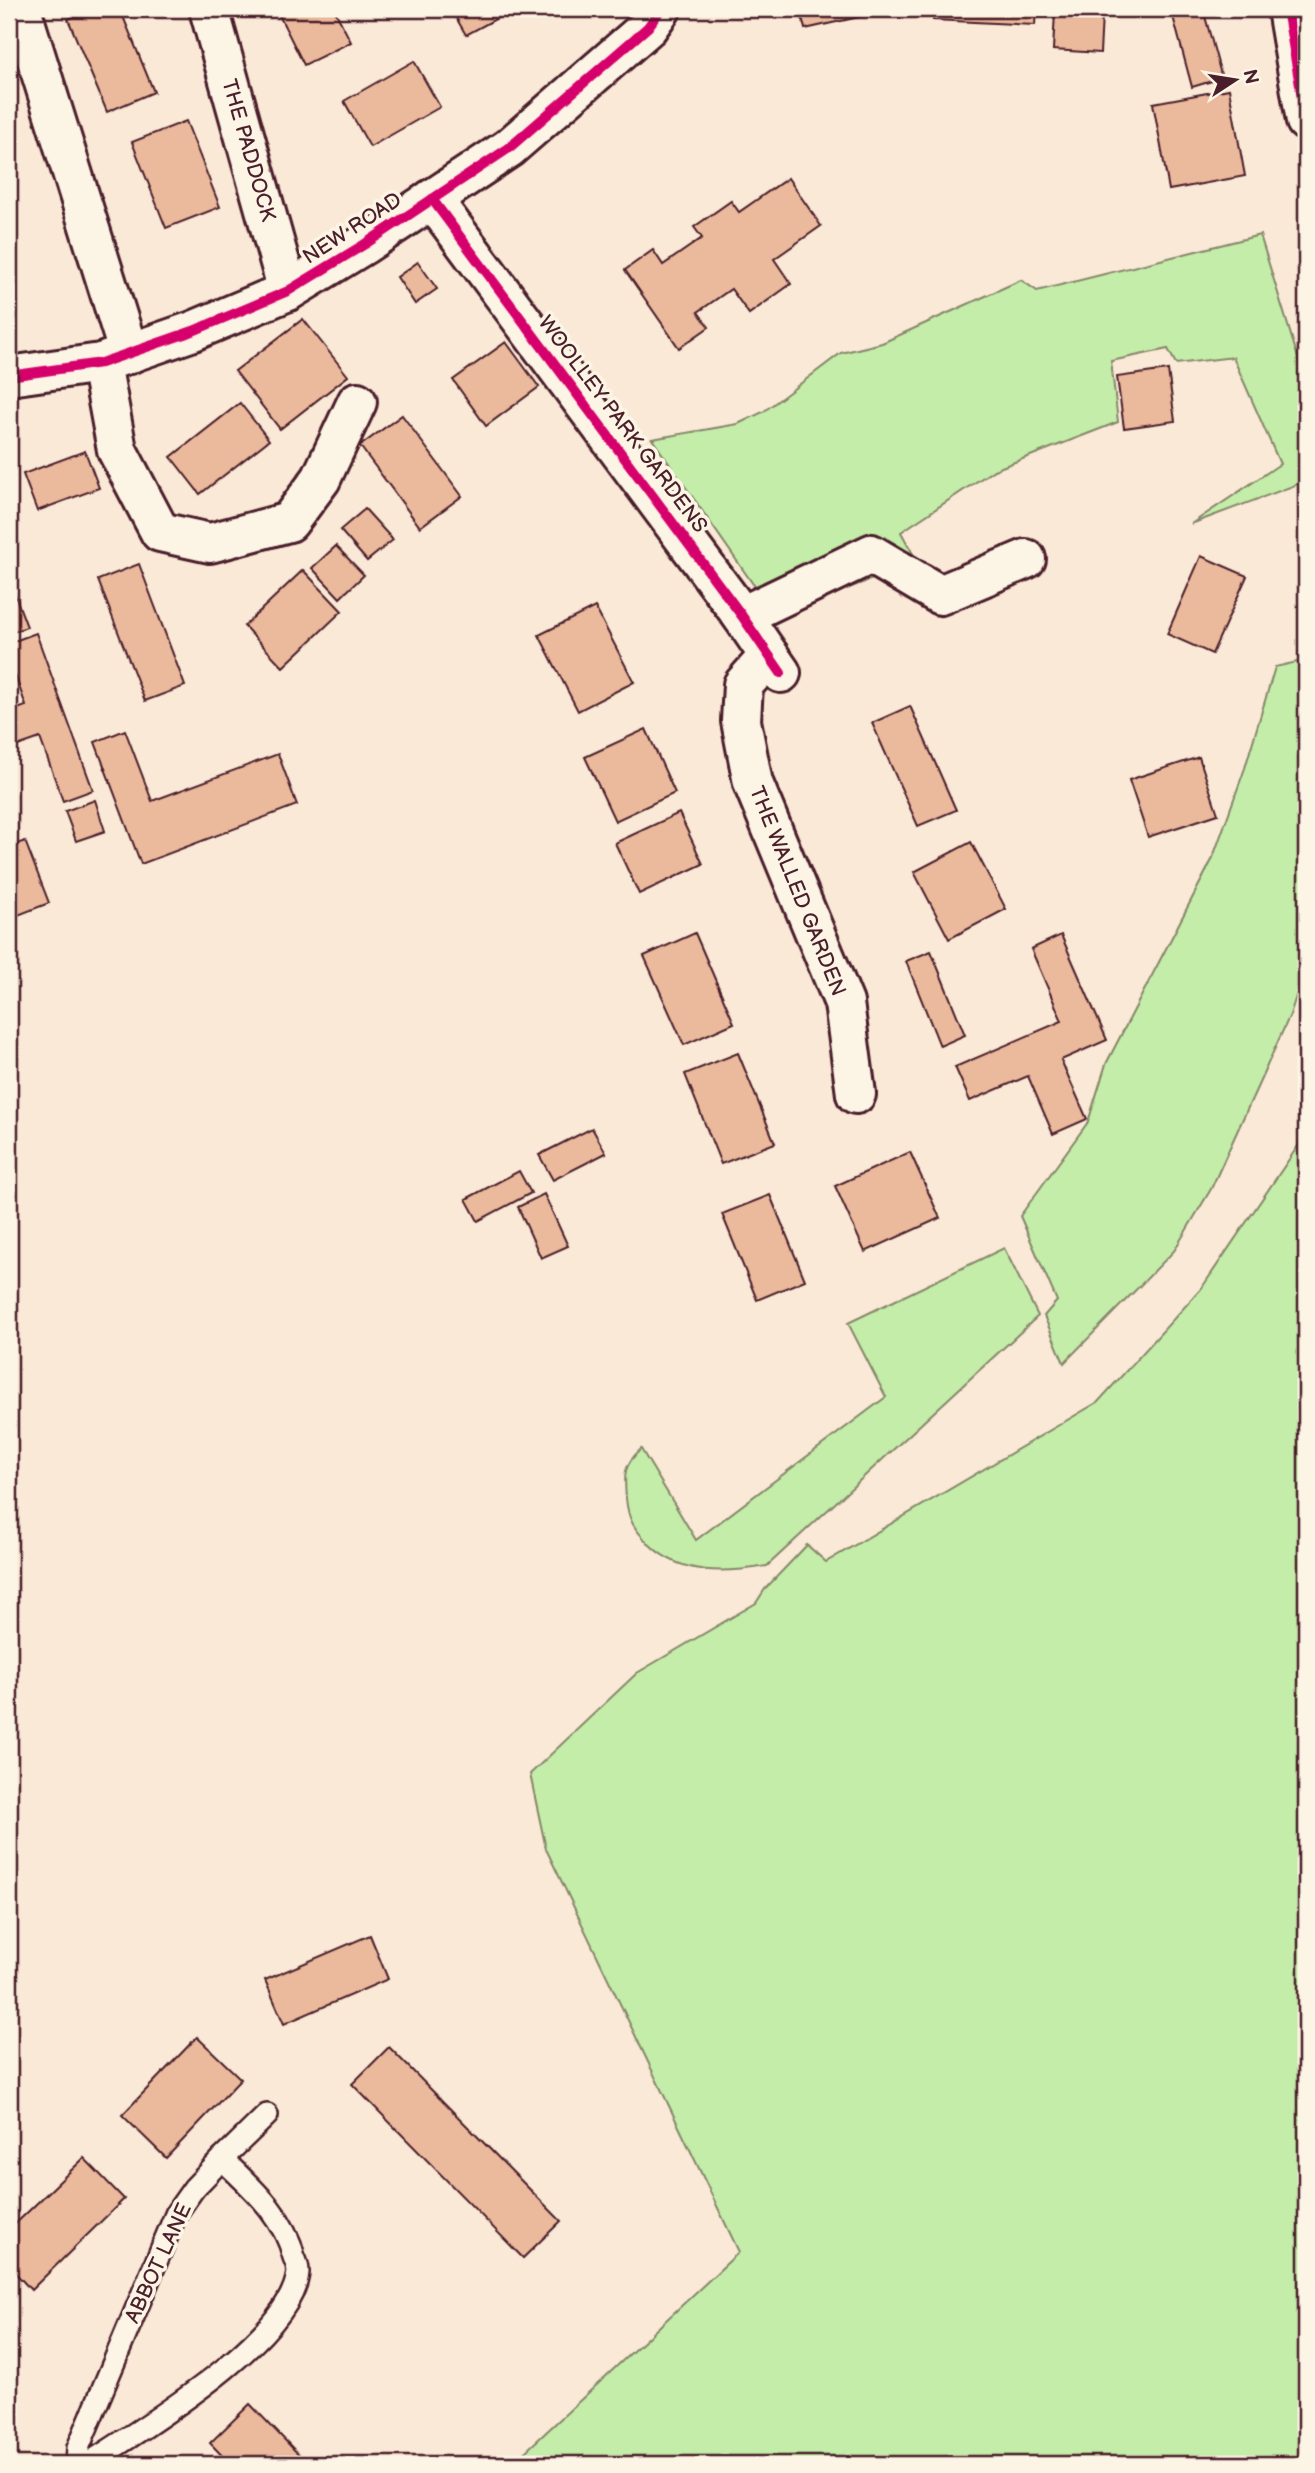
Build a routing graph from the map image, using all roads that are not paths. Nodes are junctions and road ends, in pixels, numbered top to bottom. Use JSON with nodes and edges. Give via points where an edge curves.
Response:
{"nodes":[{"id":1,"x":21,"y":9,"type":"edge"},
{"id":2,"x":209,"y":9,"type":"edge"},
{"id":3,"x":662,"y":9,"type":"edge"},
{"id":4,"x":1287,"y":9,"type":"edge"},
{"id":5,"x":1306,"y":121,"type":"edge"},
{"id":6,"x":432,"y":199,"type":"junction"},
{"id":7,"x":288,"y":291,"type":"junction"},
{"id":8,"x":115,"y":359,"type":"junction"},
{"id":9,"x":9,"y":376,"type":"edge"},
{"id":10,"x":357,"y":402,"type":"dead end"},
{"id":11,"x":1026,"y":559,"type":"dead end"},
{"id":12,"x":742,"y":616,"type":"junction"},
{"id":13,"x":775,"y":664,"type":"joint"},
{"id":14,"x":856,"y":1094,"type":"dead end"},
{"id":15,"x":267,"y":2115,"type":"dead end"},
{"id":16,"x":222,"y":2159,"type":"junction"},
{"id":17,"x":77,"y":2464,"type":"edge"},
{"id":18,"x":88,"y":2464,"type":"edge"}],
"edges":[{"from":1,"to":8,"type":"street"},
{"from":2,"to":7,"type":"street","name":"THE PADDOCK"},
{"from":3,"to":6,"type":"street","name":"NEW ROAD","via":[[648,27],[509,148]]},
{"from":4,"to":5,"type":"street"},
{"from":6,"to":7,"type":"street","name":"NEW ROAD"},
{"from":6,"to":12,"type":"street","name":"WOOLLEY PARK GARDENS"},
{"from":7,"to":8,"type":"street","name":"NEW ROAD"},
{"from":8,"to":9,"type":"street","name":"NEW ROAD"},
{"from":8,"to":10,"type":"street","via":[[117,450],[160,532],[210,543],[289,522],[321,479]]},
{"from":11,"to":12,"type":"street","via":[[940,595],[871,554]]},
{"from":12,"to":13,"type":"street","name":"WOOLLEY PARK GARDENS"},
{"from":13,"to":14,"type":"street","name":"THE WALLED GARDEN","via":[[743,685],[741,721],[752,783],[844,1003]]},
{"from":15,"to":16,"type":"lane","name":"ABBOT LANE"},
{"from":16,"to":17,"type":"lane","name":"ABBOT LANE","via":[[194,2188],[172,2223],[78,2448]]},
{"from":16,"to":18,"type":"lane","via":[[260,2195],[282,2224],[298,2272],[288,2301],[269,2327],[203,2386]]}]}
